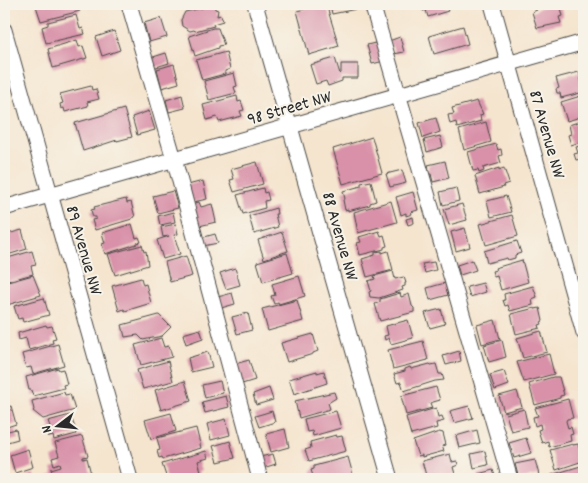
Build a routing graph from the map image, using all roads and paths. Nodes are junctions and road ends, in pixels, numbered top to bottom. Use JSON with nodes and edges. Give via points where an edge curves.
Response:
{"nodes":[{"id":1,"x":129,"y":4,"type":"edge"},
{"id":2,"x":255,"y":4,"type":"edge"},
{"id":3,"x":372,"y":4,"type":"edge"},
{"id":4,"x":492,"y":4,"type":"edge"},
{"id":5,"x":4,"y":30,"type":"edge"},
{"id":6,"x":584,"y":42,"type":"edge"},
{"id":7,"x":509,"y":64,"type":"junction"},
{"id":8,"x":399,"y":95,"type":"junction"},
{"id":9,"x":290,"y":126,"type":"junction"},
{"id":10,"x":174,"y":160,"type":"junction"},
{"id":11,"x":50,"y":195,"type":"junction"},
{"id":12,"x":4,"y":208,"type":"edge"},
{"id":13,"x":584,"y":333,"type":"edge"},
{"id":14,"x":130,"y":479,"type":"edge"},
{"id":15,"x":260,"y":479,"type":"edge"},
{"id":16,"x":390,"y":479,"type":"edge"},
{"id":17,"x":510,"y":479,"type":"edge"}],
"edges":[{"from":1,"to":10,"type":"street"},
{"from":2,"to":9,"type":"street","name":"88 Avenue NW"},
{"from":3,"to":8,"type":"street"},
{"from":4,"to":7,"type":"street","name":"87 Avenue NW"},
{"from":5,"to":11,"type":"street","name":"89 Avenue NW"},
{"from":6,"to":7,"type":"street","name":"98 Street NW"},
{"from":7,"to":8,"type":"street","name":"98 Street NW"},
{"from":7,"to":13,"type":"street","name":"87 Avenue NW"},
{"from":8,"to":9,"type":"street","name":"98 Street NW"},
{"from":8,"to":17,"type":"street"},
{"from":9,"to":10,"type":"street","name":"98 Street NW"},
{"from":9,"to":16,"type":"street","name":"88 Avenue NW"},
{"from":10,"to":11,"type":"street","name":"98 Street NW"},
{"from":10,"to":15,"type":"street"},
{"from":11,"to":12,"type":"street","name":"98 Street NW"},
{"from":11,"to":14,"type":"street","name":"89 Avenue NW"}]}
